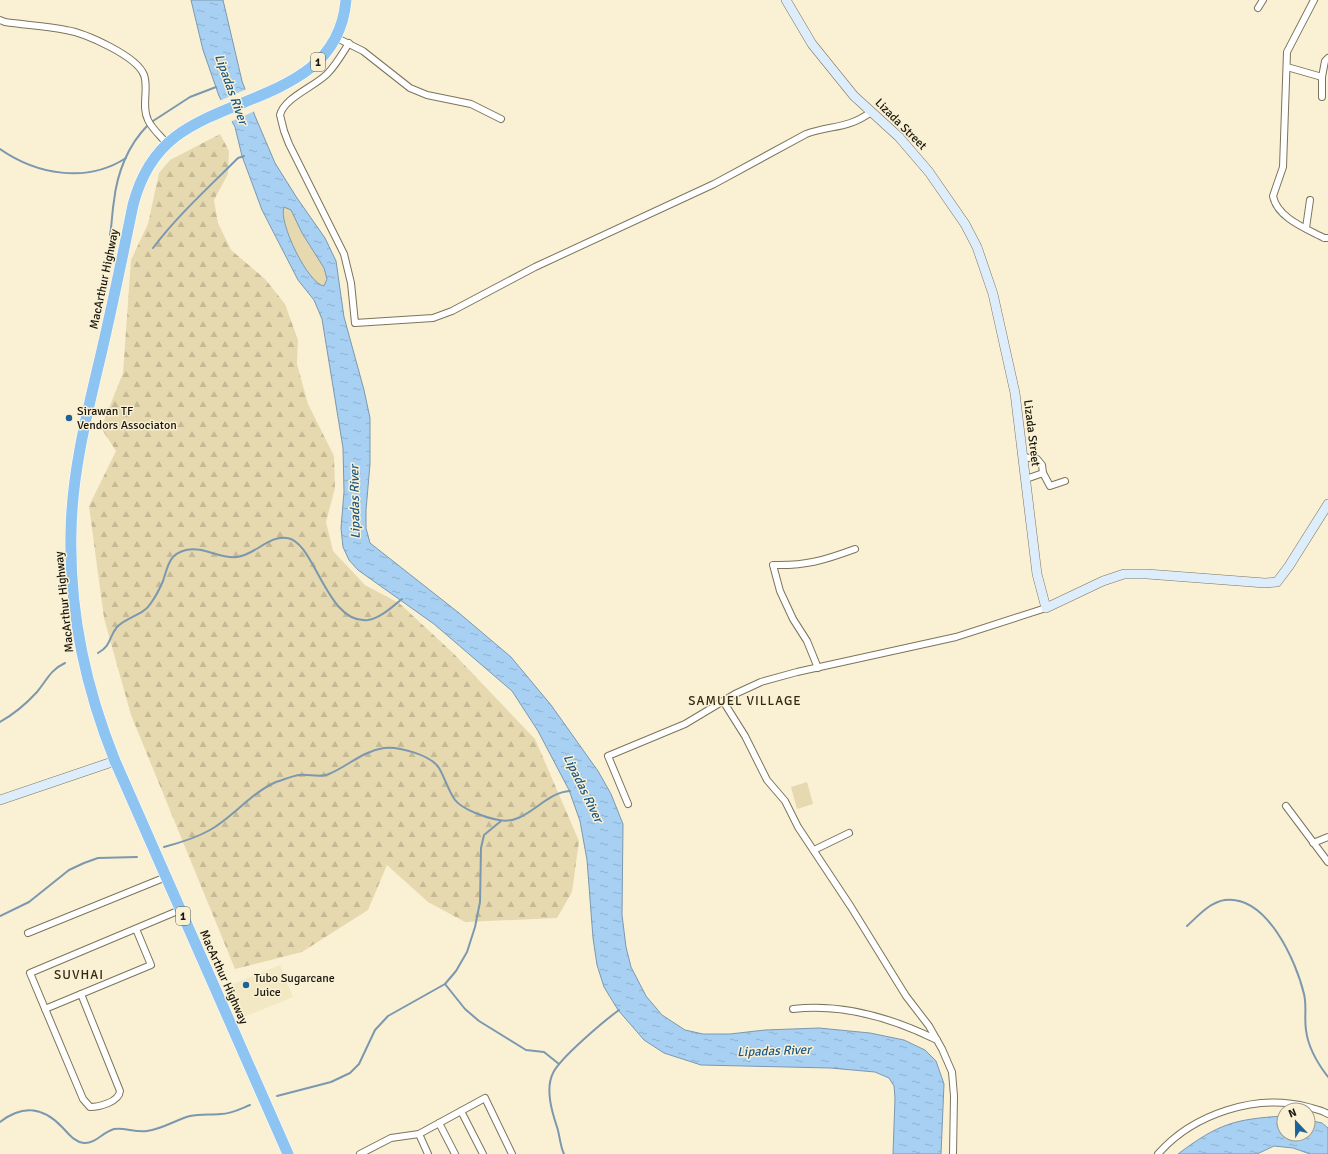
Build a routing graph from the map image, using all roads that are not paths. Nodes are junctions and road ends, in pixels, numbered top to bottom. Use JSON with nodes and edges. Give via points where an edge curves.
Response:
{"nodes":[{"id":1,"x":346,"y":0,"type":"edge"},
{"id":2,"x":786,"y":0,"type":"edge"},
{"id":3,"x":1263,"y":0,"type":"edge"},
{"id":4,"x":1314,"y":0,"type":"edge"},
{"id":5,"x":1258,"y":8,"type":"dead end"},
{"id":6,"x":0,"y":20,"type":"edge"},
{"id":7,"x":335,"y":37,"type":"junction"},
{"id":8,"x":349,"y":43,"type":"junction"},
{"id":9,"x":1328,"y":58,"type":"edge"},
{"id":10,"x":1287,"y":67,"type":"junction"},
{"id":11,"x":1322,"y":77,"type":"junction"},
{"id":12,"x":1322,"y":97,"type":"dead end"},
{"id":13,"x":871,"y":112,"type":"junction"},
{"id":14,"x":501,"y":119,"type":"dead end"},
{"id":15,"x":167,"y":144,"type":"junction"},
{"id":16,"x":1310,"y":200,"type":"dead end"},
{"id":17,"x":1306,"y":228,"type":"junction"},
{"id":18,"x":1328,"y":238,"type":"edge"},
{"id":19,"x":1024,"y":457,"type":"junction"},
{"id":20,"x":1043,"y":473,"type":"junction"},
{"id":21,"x":1026,"y":479,"type":"junction"},
{"id":22,"x":1065,"y":481,"type":"dead end"},
{"id":23,"x":1328,"y":504,"type":"edge"},
{"id":24,"x":1324,"y":516,"type":"edge"},
{"id":25,"x":855,"y":549,"type":"dead end"},
{"id":26,"x":1046,"y":608,"type":"junction"},
{"id":27,"x":818,"y":668,"type":"junction"},
{"id":28,"x":724,"y":701,"type":"junction"},
{"id":29,"x":115,"y":761,"type":"junction"},
{"id":30,"x":0,"y":800,"type":"edge"},
{"id":31,"x":628,"y":804,"type":"dead end"},
{"id":32,"x":1286,"y":806,"type":"dead end"},
{"id":33,"x":849,"y":833,"type":"dead end"},
{"id":34,"x":1328,"y":837,"type":"edge"},
{"id":35,"x":1313,"y":843,"type":"junction"},
{"id":36,"x":814,"y":850,"type":"junction"},
{"id":37,"x":1328,"y":862,"type":"edge"},
{"id":38,"x":166,"y":877,"type":"junction"},
{"id":39,"x":180,"y":910,"type":"junction"},
{"id":40,"x":136,"y":928,"type":"junction"},
{"id":41,"x":28,"y":933,"type":"dead end"},
{"id":42,"x":81,"y":994,"type":"junction"},
{"id":43,"x":45,"y":1009,"type":"junction"},
{"id":44,"x":793,"y":1009,"type":"dead end"},
{"id":45,"x":937,"y":1040,"type":"junction"},
{"id":46,"x":461,"y":1111,"type":"junction"},
{"id":47,"x":1328,"y":1114,"type":"edge"},
{"id":48,"x":439,"y":1123,"type":"junction"},
{"id":49,"x":419,"y":1134,"type":"junction"},
{"id":50,"x":288,"y":1154,"type":"edge"},
{"id":51,"x":360,"y":1154,"type":"edge"},
{"id":52,"x":428,"y":1154,"type":"edge"},
{"id":53,"x":455,"y":1154,"type":"edge"},
{"id":54,"x":483,"y":1154,"type":"edge"},
{"id":55,"x":512,"y":1154,"type":"edge"},
{"id":56,"x":953,"y":1154,"type":"edge"},
{"id":57,"x":1158,"y":1154,"type":"edge"}],
"edges":[{"from":1,"to":7,"type":"highway","name":"MacArthur Highway","number":"1"},
{"from":2,"to":13,"type":"street","name":"Lizada Street","via":[[812,44],[854,96]]},
{"from":3,"to":5,"type":"street"},
{"from":4,"to":10,"type":"street","via":[[1291,42],[1287,52]]},
{"from":6,"to":15,"type":"street","via":[[67,30],[122,53],[140,68],[146,84],[148,120]]},
{"from":7,"to":8,"type":"street"},
{"from":7,"to":15,"type":"highway","name":"MacArthur Highway","number":"1","via":[[317,63],[306,72],[258,97],[188,128]]},
{"from":8,"to":13,"type":"street","via":[[339,60],[326,74],[286,104],[280,114],[289,144],[344,254],[351,283],[354,323],[429,318],[447,313],[535,267],[714,184],[806,134],[854,123]]},
{"from":8,"to":14,"type":"street","via":[[410,88],[427,95],[471,104]]},
{"from":9,"to":11,"type":"street"},
{"from":10,"to":11,"type":"street"},
{"from":10,"to":17,"type":"street","via":[[1283,167],[1273,196],[1284,214]]},
{"from":11,"to":12,"type":"street"},
{"from":13,"to":19,"type":"street","name":"Lizada Street","via":[[911,149],[965,224],[977,247],[993,294],[1013,386]]},
{"from":15,"to":29,"type":"highway","name":"MacArthur Highway","number":"1","via":[[151,162],[137,190],[81,443],[72,507],[71,564],[79,635],[91,694]]},
{"from":16,"to":17,"type":"street"},
{"from":17,"to":18,"type":"street"},
{"from":19,"to":20,"type":"street","via":[[1037,459],[1042,465]]},
{"from":19,"to":21,"type":"street","name":"Lizada Street"},
{"from":20,"to":21,"type":"street"},
{"from":20,"to":22,"type":"street","via":[[1050,486]]},
{"from":21,"to":26,"type":"street","name":"Lizada Street","via":[[1037,574]]},
{"from":23,"to":24,"type":"street"},
{"from":24,"to":26,"type":"street","via":[[1277,582],[1124,574]]},
{"from":25,"to":27,"type":"street","via":[[796,566],[773,565],[780,591],[807,641]]},
{"from":26,"to":27,"type":"street","via":[[956,637]]},
{"from":27,"to":28,"type":"street","via":[[761,682]]},
{"from":28,"to":31,"type":"street","via":[[685,724],[608,756]]},
{"from":28,"to":36,"type":"street","via":[[767,780],[785,801],[798,827]]},
{"from":29,"to":30,"type":"street"},
{"from":29,"to":38,"type":"highway","name":"MacArthur Highway","number":"1"},
{"from":32,"to":35,"type":"street"},
{"from":33,"to":36,"type":"street"},
{"from":34,"to":35,"type":"street"},
{"from":35,"to":37,"type":"street"},
{"from":36,"to":45,"type":"street","via":[[902,991]]},
{"from":38,"to":39,"type":"highway","name":"MacArthur Highway","number":"1"},
{"from":38,"to":41,"type":"street"},
{"from":39,"to":40,"type":"street"},
{"from":39,"to":50,"type":"highway","name":"MacArthur Highway","number":"1"},
{"from":40,"to":42,"type":"street","via":[[151,965]]},
{"from":40,"to":43,"type":"street","via":[[30,973]]},
{"from":42,"to":43,"type":"street"},
{"from":42,"to":43,"type":"street","via":[[119,1087],[120,1095],[115,1099],[94,1107],[86,1104]]},
{"from":44,"to":45,"type":"street","via":[[819,1007],[855,1011],[888,1020]]},
{"from":45,"to":56,"type":"street","via":[[952,1072]]},
{"from":46,"to":48,"type":"street"},
{"from":46,"to":54,"type":"street"},
{"from":46,"to":55,"type":"street","via":[[485,1098]]},
{"from":47,"to":57,"type":"street","via":[[1300,1105],[1279,1102],[1234,1109],[1191,1126],[1178,1134]]},
{"from":48,"to":49,"type":"street"},
{"from":48,"to":53,"type":"street"},
{"from":49,"to":51,"type":"street","via":[[391,1138]]},
{"from":49,"to":52,"type":"street"}]}
